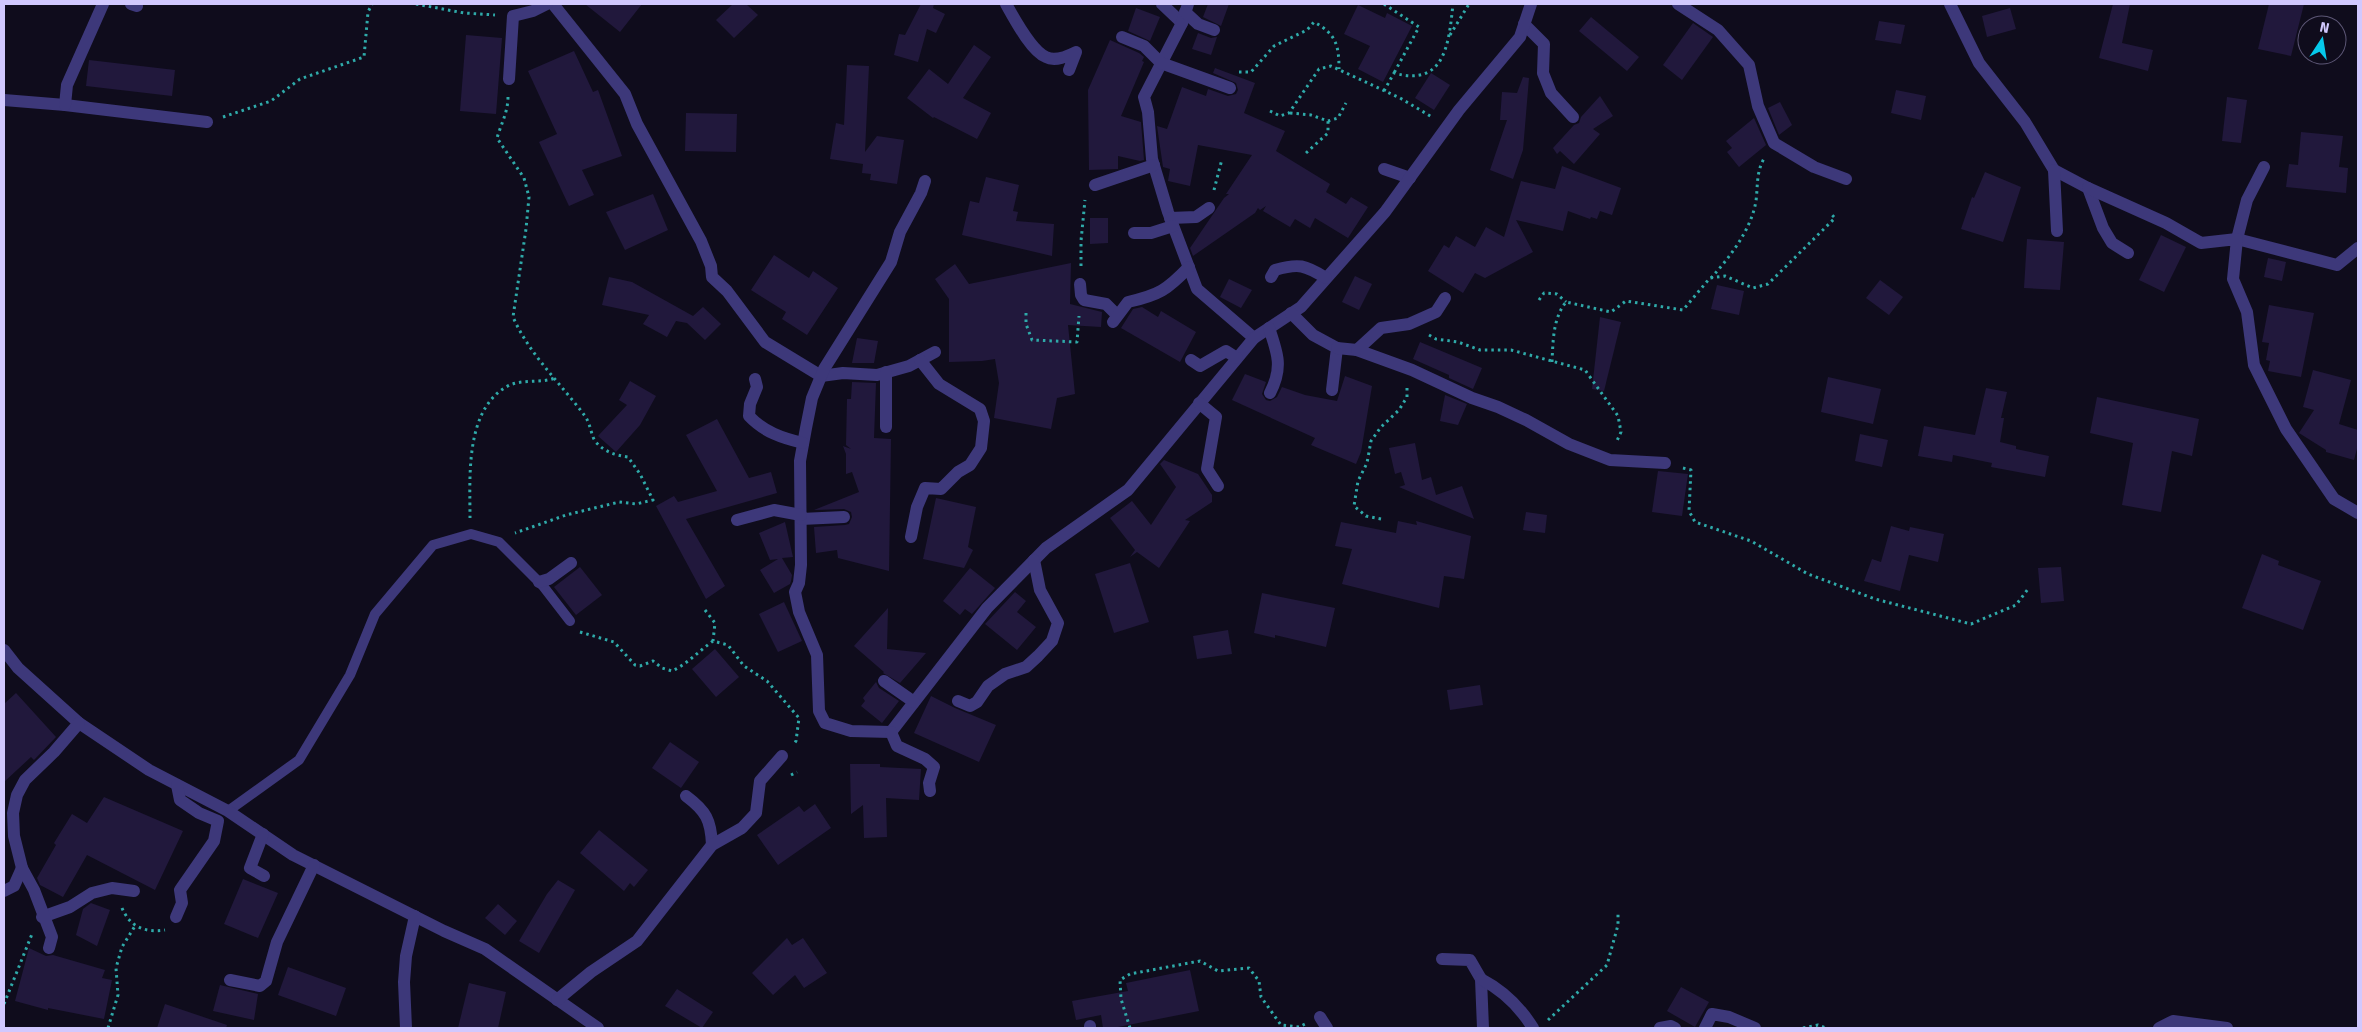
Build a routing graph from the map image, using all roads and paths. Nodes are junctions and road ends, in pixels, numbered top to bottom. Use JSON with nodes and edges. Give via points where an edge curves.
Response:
{"nodes":[{"id":1,"x":102,"y":4,"type":"edge"},
{"id":2,"x":372,"y":4,"type":"edge"},
{"id":3,"x":416,"y":4,"type":"edge"},
{"id":4,"x":452,"y":4,"type":"edge"},
{"id":5,"x":547,"y":4,"type":"edge"},
{"id":6,"x":553,"y":4,"type":"edge"},
{"id":7,"x":1006,"y":4,"type":"edge"},
{"id":8,"x":1162,"y":4,"type":"edge"},
{"id":9,"x":1384,"y":4,"type":"edge"},
{"id":10,"x":1453,"y":4,"type":"edge"},
{"id":11,"x":1469,"y":4,"type":"edge"},
{"id":12,"x":1531,"y":4,"type":"edge"},
{"id":13,"x":1678,"y":4,"type":"edge"},
{"id":14,"x":1950,"y":4,"type":"edge"},
{"id":15,"x":452,"y":10,"type":"junction"},
{"id":16,"x":1185,"y":13,"type":"edge"},
{"id":17,"x":513,"y":16,"type":"junction"},
{"id":18,"x":1524,"y":24,"type":"junction"},
{"id":19,"x":1214,"y":30,"type":"dead end"},
{"id":20,"x":1122,"y":37,"type":"dead end"},
{"id":21,"x":1449,"y":37,"type":"junction"},
{"id":22,"x":1161,"y":63,"type":"junction"},
{"id":23,"x":1070,"y":70,"type":"dead end"},
{"id":24,"x":1339,"y":70,"type":"junction"},
{"id":25,"x":1394,"y":73,"type":"junction"},
{"id":26,"x":509,"y":79,"type":"joint"},
{"id":27,"x":1230,"y":88,"type":"joint"},
{"id":28,"x":1384,"y":91,"type":"junction"},
{"id":29,"x":4,"y":100,"type":"edge"},
{"id":30,"x":1346,"y":104,"type":"dead end"},
{"id":31,"x":65,"y":105,"type":"junction"},
{"id":32,"x":1270,"y":112,"type":"dead end"},
{"id":33,"x":1289,"y":113,"type":"junction"},
{"id":34,"x":1572,"y":117,"type":"dead end"},
{"id":35,"x":1328,"y":120,"type":"junction"},
{"id":36,"x":207,"y":122,"type":"joint"},
{"id":37,"x":1447,"y":126,"type":"junction"},
{"id":38,"x":1774,"y":143,"type":"junction"},
{"id":39,"x":1306,"y":153,"type":"dead end"},
{"id":40,"x":1222,"y":159,"type":"dead end"},
{"id":41,"x":1154,"y":165,"type":"junction"},
{"id":42,"x":2264,"y":167,"type":"dead end"},
{"id":43,"x":1384,"y":169,"type":"dead end"},
{"id":44,"x":2054,"y":170,"type":"junction"},
{"id":45,"x":1410,"y":178,"type":"junction"},
{"id":46,"x":1846,"y":179,"type":"dead end"},
{"id":47,"x":925,"y":181,"type":"dead end"},
{"id":48,"x":1095,"y":185,"type":"joint"},
{"id":49,"x":2088,"y":188,"type":"junction"},
{"id":50,"x":1209,"y":208,"type":"joint"},
{"id":51,"x":1830,"y":213,"type":"dead end"},
{"id":52,"x":1172,"y":222,"type":"junction"},
{"id":53,"x":2057,"y":231,"type":"dead end"},
{"id":54,"x":1134,"y":234,"type":"dead end"},
{"id":55,"x":2237,"y":239,"type":"junction"},
{"id":56,"x":2358,"y":248,"type":"edge"},
{"id":57,"x":2128,"y":253,"type":"dead end"},
{"id":58,"x":1189,"y":267,"type":"junction"},
{"id":59,"x":1271,"y":277,"type":"dead end"},
{"id":60,"x":1326,"y":278,"type":"junction"},
{"id":61,"x":1710,"y":278,"type":"junction"},
{"id":62,"x":1081,"y":290,"type":"junction"},
{"id":63,"x":1445,"y":298,"type":"dead end"},
{"id":64,"x":1539,"y":300,"type":"dead end"},
{"id":65,"x":1566,"y":302,"type":"junction"},
{"id":66,"x":1026,"y":313,"type":"dead end"},
{"id":67,"x":1291,"y":314,"type":"junction"},
{"id":68,"x":1409,"y":324,"type":"junction"},
{"id":69,"x":1269,"y":328,"type":"junction"},
{"id":70,"x":1254,"y":338,"type":"junction"},
{"id":71,"x":1337,"y":348,"type":"junction"},
{"id":72,"x":1357,"y":350,"type":"junction"},
{"id":73,"x":935,"y":352,"type":"dead end"},
{"id":74,"x":1237,"y":358,"type":"junction"},
{"id":75,"x":920,"y":360,"type":"junction"},
{"id":76,"x":1191,"y":360,"type":"dead end"},
{"id":77,"x":1552,"y":362,"type":"junction"},
{"id":78,"x":1407,"y":368,"type":"junction"},
{"id":79,"x":886,"y":372,"type":"junction"},
{"id":80,"x":821,"y":376,"type":"junction"},
{"id":81,"x":555,"y":378,"type":"junction"},
{"id":82,"x":755,"y":379,"type":"dead end"},
{"id":83,"x":1332,"y":390,"type":"dead end"},
{"id":84,"x":1270,"y":393,"type":"dead end"},
{"id":85,"x":1199,"y":404,"type":"junction"},
{"id":86,"x":886,"y":427,"type":"dead end"},
{"id":87,"x":803,"y":443,"type":"junction"},
{"id":88,"x":1610,"y":460,"type":"junction"},
{"id":89,"x":1665,"y":463,"type":"joint"},
{"id":90,"x":1218,"y":486,"type":"dead end"},
{"id":91,"x":2358,"y":514,"type":"edge"},
{"id":92,"x":801,"y":517,"type":"junction"},
{"id":93,"x":844,"y":517,"type":"dead end"},
{"id":94,"x":1381,"y":519,"type":"dead end"},
{"id":95,"x":737,"y":520,"type":"dead end"},
{"id":96,"x":471,"y":534,"type":"junction"},
{"id":97,"x":911,"y":537,"type":"dead end"},
{"id":98,"x":487,"y":538,"type":"junction"},
{"id":99,"x":1034,"y":560,"type":"junction"},
{"id":100,"x":571,"y":563,"type":"dead end"},
{"id":101,"x":539,"y":582,"type":"junction"},
{"id":102,"x":2028,"y":589,"type":"dead end"},
{"id":103,"x":705,"y":610,"type":"dead end"},
{"id":104,"x":570,"y":621,"type":"joint"},
{"id":105,"x":713,"y":641,"type":"junction"},
{"id":106,"x":4,"y":650,"type":"edge"},
{"id":107,"x":884,"y":681,"type":"dead end"},
{"id":108,"x":958,"y":700,"type":"dead end"},
{"id":109,"x":914,"y":702,"type":"junction"},
{"id":110,"x":78,"y":723,"type":"junction"},
{"id":111,"x":891,"y":732,"type":"junction"},
{"id":112,"x":782,"y":756,"type":"joint"},
{"id":113,"x":177,"y":784,"type":"junction"},
{"id":114,"x":930,"y":791,"type":"dead end"},
{"id":115,"x":686,"y":796,"type":"dead end"},
{"id":116,"x":228,"y":812,"type":"junction"},
{"id":117,"x":263,"y":834,"type":"junction"},
{"id":118,"x":712,"y":845,"type":"junction"},
{"id":119,"x":314,"y":865,"type":"junction"},
{"id":120,"x":22,"y":868,"type":"junction"},
{"id":121,"x":264,"y":876,"type":"dead end"},
{"id":122,"x":128,"y":890,"type":"joint"},
{"id":123,"x":4,"y":891,"type":"edge"},
{"id":124,"x":1618,"y":911,"type":"dead end"},
{"id":125,"x":42,"y":916,"type":"junction"},
{"id":126,"x":415,"y":916,"type":"junction"},
{"id":127,"x":176,"y":917,"type":"joint"},
{"id":128,"x":135,"y":926,"type":"junction"},
{"id":129,"x":49,"y":948,"type":"dead end"},
{"id":130,"x":1442,"y":959,"type":"dead end"},
{"id":131,"x":1481,"y":979,"type":"junction"},
{"id":132,"x":230,"y":980,"type":"dead end"},
{"id":133,"x":557,"y":1000,"type":"junction"},
{"id":134,"x":4,"y":1004,"type":"edge"},
{"id":135,"x":1320,"y":1016,"type":"joint"},
{"id":136,"x":1538,"y":1027,"type":"edge"},
{"id":137,"x":108,"y":1028,"type":"edge"},
{"id":138,"x":406,"y":1028,"type":"edge"},
{"id":139,"x":598,"y":1028,"type":"edge"},
{"id":140,"x":1130,"y":1028,"type":"edge"},
{"id":141,"x":1327,"y":1028,"type":"edge"},
{"id":142,"x":1483,"y":1028,"type":"edge"},
{"id":143,"x":1660,"y":1028,"type":"edge"},
{"id":144,"x":1676,"y":1028,"type":"edge"},
{"id":145,"x":1705,"y":1028,"type":"edge"},
{"id":146,"x":1755,"y":1028,"type":"edge"},
{"id":147,"x":1803,"y":1028,"type":"edge"},
{"id":148,"x":1826,"y":1028,"type":"edge"},
{"id":149,"x":2159,"y":1028,"type":"edge"},
{"id":150,"x":2227,"y":1028,"type":"edge"}],
"edges":[{"from":1,"to":31,"type":"street","via":[[67,85]]},
{"from":2,"to":36,"type":"path","via":[[368,12],[364,57],[300,79],[271,102]]},
{"from":3,"to":15,"type":"path"},
{"from":4,"to":15,"type":"path"},
{"from":5,"to":17,"type":"street"},
{"from":6,"to":80,"type":"street","via":[[625,94],[637,124],[701,241],[712,277],[727,291],[765,342]]},
{"from":7,"to":23,"type":"street","via":[[1033,47],[1046,58],[1064,58],[1076,52]]},
{"from":8,"to":16,"type":"street"},
{"from":9,"to":25,"type":"path","via":[[1418,27]]},
{"from":10,"to":21,"type":"path"},
{"from":11,"to":21,"type":"path"},
{"from":12,"to":18,"type":"street"},
{"from":13,"to":38,"type":"street","via":[[1718,30],[1749,65],[1758,106]]},
{"from":14,"to":44,"type":"street","via":[[1979,63],[2025,122]]},
{"from":15,"to":17,"type":"path"},
{"from":16,"to":19,"type":"street","via":[[1198,24]]},
{"from":16,"to":22,"type":"street"},
{"from":17,"to":26,"type":"street"},
{"from":18,"to":34,"type":"street","via":[[1544,44],[1543,72],[1551,93]]},
{"from":18,"to":37,"type":"street","via":[[1520,37]]},
{"from":20,"to":22,"type":"street","via":[[1144,46]]},
{"from":21,"to":25,"type":"path","via":[[1448,46],[1436,68],[1404,76]]},
{"from":22,"to":27,"type":"street"},
{"from":22,"to":41,"type":"street","via":[[1144,97]]},
{"from":24,"to":27,"type":"path","via":[[1339,51],[1328,30],[1314,22],[1307,30],[1274,46],[1251,72],[1238,72]]},
{"from":24,"to":28,"type":"path"},
{"from":24,"to":33,"type":"path","via":[[1331,66],[1319,69]]},
{"from":25,"to":28,"type":"path"},
{"from":26,"to":81,"type":"path","via":[[508,110],[497,138],[524,178],[529,197],[513,316],[518,328]]},
{"from":28,"to":37,"type":"path"},
{"from":29,"to":31,"type":"street"},
{"from":30,"to":35,"type":"path","via":[[1338,118]]},
{"from":31,"to":36,"type":"street"},
{"from":32,"to":33,"type":"path","via":[[1280,116]]},
{"from":33,"to":35,"type":"path"},
{"from":35,"to":39,"type":"path","via":[[1328,133]]},
{"from":37,"to":45,"type":"street"},
{"from":38,"to":46,"type":"street","via":[[1814,167]]},
{"from":38,"to":61,"type":"path","via":[[1757,174],[1756,202],[1744,231],[1728,259]]},
{"from":40,"to":50,"type":"path"},
{"from":41,"to":48,"type":"street"},
{"from":41,"to":52,"type":"street"},
{"from":42,"to":55,"type":"street","via":[[2246,200]]},
{"from":43,"to":45,"type":"street"},
{"from":44,"to":49,"type":"street"},
{"from":44,"to":53,"type":"street"},
{"from":45,"to":60,"type":"street","via":[[1385,212]]},
{"from":47,"to":80,"type":"street","via":[[900,232],[890,262]]},
{"from":48,"to":62,"type":"path","via":[[1085,202]]},
{"from":49,"to":55,"type":"street","via":[[2166,223],[2201,243]]},
{"from":49,"to":57,"type":"street","via":[[2102,228],[2112,243]]},
{"from":50,"to":52,"type":"street","via":[[1196,217]]},
{"from":51,"to":61,"type":"path","via":[[1835,218],[1768,284],[1753,288],[1725,276]]},
{"from":52,"to":54,"type":"street","via":[[1151,233]]},
{"from":52,"to":58,"type":"street"},
{"from":55,"to":56,"type":"street","via":[[2337,265]]},
{"from":55,"to":91,"type":"street","via":[[2234,279],[2247,312],[2254,365],[2286,429],[2334,499]]},
{"from":58,"to":62,"type":"street","via":[[1168,288],[1151,297],[1128,302],[1115,318],[1106,304],[1084,300]]},
{"from":58,"to":70,"type":"street","via":[[1197,289]]},
{"from":59,"to":60,"type":"street","via":[[1275,270],[1299,265]]},
{"from":60,"to":67,"type":"street"},
{"from":61,"to":65,"type":"path","via":[[1683,310],[1626,302],[1611,312]]},
{"from":62,"to":66,"type":"path","via":[[1078,342],[1032,340]]},
{"from":63,"to":68,"type":"street","via":[[1436,312]]},
{"from":64,"to":65,"type":"path","via":[[1544,293],[1558,294]]},
{"from":65,"to":77,"type":"path","via":[[1559,311]]},
{"from":67,"to":69,"type":"street"},
{"from":67,"to":71,"type":"street","via":[[1313,334]]},
{"from":68,"to":72,"type":"street","via":[[1381,328]]},
{"from":68,"to":77,"type":"path","via":[[1436,339],[1480,350],[1511,350]]},
{"from":69,"to":70,"type":"street"},
{"from":69,"to":84,"type":"street","via":[[1279,355],[1277,380]]},
{"from":70,"to":74,"type":"street"},
{"from":71,"to":72,"type":"street"},
{"from":71,"to":83,"type":"street"},
{"from":72,"to":78,"type":"street"},
{"from":73,"to":75,"type":"street"},
{"from":74,"to":76,"type":"street","via":[[1226,351],[1200,366]]},
{"from":74,"to":85,"type":"street"},
{"from":75,"to":79,"type":"street"},
{"from":75,"to":97,"type":"street","via":[[939,384],[980,409],[984,420],[981,448],[970,465],[941,489],[925,488]]},
{"from":77,"to":88,"type":"path","via":[[1585,370],[1618,416],[1620,432]]},
{"from":78,"to":88,"type":"street"},
{"from":78,"to":94,"type":"path","via":[[1407,397],[1372,441],[1356,489],[1354,506],[1366,516]]},
{"from":79,"to":80,"type":"street"},
{"from":79,"to":86,"type":"street"},
{"from":80,"to":87,"type":"street","via":[[812,398]]},
{"from":81,"to":96,"type":"path","via":[[506,386],[485,405],[478,419],[471,470]]},
{"from":81,"to":98,"type":"path","via":[[591,425],[594,440],[610,454],[628,458],[653,500],[636,504],[619,502],[566,515],[518,533]]},
{"from":82,"to":87,"type":"street","via":[[757,387],[750,404],[750,416],[760,428]]},
{"from":85,"to":90,"type":"street","via":[[1216,417],[1207,469]]},
{"from":85,"to":99,"type":"street","via":[[1128,490]]},
{"from":87,"to":92,"type":"street","via":[[800,461]]},
{"from":88,"to":89,"type":"street"},
{"from":89,"to":102,"type":"path","via":[[1691,470],[1689,511],[1696,522],[1751,541],[1808,574],[1875,599],[1971,624],[2016,606]]},
{"from":92,"to":93,"type":"street"},
{"from":92,"to":95,"type":"street","via":[[774,510]]},
{"from":92,"to":111,"type":"street","via":[[801,565],[795,592],[799,612],[817,655],[819,711],[825,723],[851,730]]},
{"from":96,"to":98,"type":"lane"},
{"from":96,"to":116,"type":"lane","via":[[433,545],[375,614],[350,675],[299,760]]},
{"from":98,"to":101,"type":"lane","via":[[499,542]]},
{"from":99,"to":108,"type":"street","via":[[1040,590],[1058,623],[1052,641],[1026,667],[1005,674],[988,686],[977,702],[970,706]]},
{"from":99,"to":109,"type":"street","via":[[987,608]]},
{"from":100,"to":101,"type":"street","via":[[549,579]]},
{"from":101,"to":104,"type":"lane"},
{"from":103,"to":105,"type":"path","via":[[715,623]]},
{"from":104,"to":105,"type":"path","via":[[580,632],[614,642],[635,665],[653,661],[672,671]]},
{"from":105,"to":112,"type":"path","via":[[728,645],[744,666],[767,681],[799,718],[796,741]]},
{"from":106,"to":110,"type":"street","via":[[18,668]]},
{"from":107,"to":109,"type":"street"},
{"from":109,"to":111,"type":"street"},
{"from":110,"to":113,"type":"street","via":[[149,770]]},
{"from":110,"to":120,"type":"street","via":[[16,794],[14,836]]},
{"from":111,"to":114,"type":"street","via":[[897,746],[934,766]]},
{"from":112,"to":118,"type":"street","via":[[760,781],[756,814],[742,828]]},
{"from":113,"to":116,"type":"street"},
{"from":113,"to":127,"type":"street","via":[[180,800],[218,821],[214,841],[180,890],[182,903]]},
{"from":115,"to":118,"type":"street","via":[[702,808],[712,828]]},
{"from":116,"to":117,"type":"street"},
{"from":117,"to":119,"type":"street"},
{"from":117,"to":121,"type":"street","via":[[250,868]]},
{"from":118,"to":133,"type":"street","via":[[637,941]]},
{"from":119,"to":126,"type":"street"},
{"from":119,"to":132,"type":"street","via":[[277,942],[266,981],[260,986]]},
{"from":120,"to":123,"type":"street","via":[[14,886]]},
{"from":120,"to":125,"type":"street","via":[[34,890]]},
{"from":122,"to":125,"type":"street","via":[[112,888],[92,893],[70,907]]},
{"from":122,"to":128,"type":"path","via":[[122,906]]},
{"from":124,"to":136,"type":"path","via":[[1618,924],[1607,965]]},
{"from":125,"to":129,"type":"street","via":[[52,937]]},
{"from":125,"to":134,"type":"path"},
{"from":126,"to":133,"type":"street","via":[[485,949]]},
{"from":126,"to":138,"type":"street","via":[[406,956]]},
{"from":127,"to":128,"type":"path","via":[[168,930],[153,932]]},
{"from":128,"to":137,"type":"path","via":[[122,947],[116,968],[118,995]]},
{"from":130,"to":131,"type":"street","via":[[1470,960]]},
{"from":131,"to":136,"type":"street","via":[[1495,986]]},
{"from":131,"to":142,"type":"street"},
{"from":133,"to":139,"type":"street"},
{"from":135,"to":140,"type":"path","via":[[1299,1027],[1281,1025],[1261,997],[1260,981],[1249,968],[1218,971],[1200,961],[1130,974],[1120,980],[1121,999]]},
{"from":135,"to":141,"type":"street"},
{"from":143,"to":144,"type":"street"},
{"from":145,"to":146,"type":"street","via":[[1712,1014]]},
{"from":147,"to":148,"type":"path","via":[[1818,1025]]},
{"from":149,"to":150,"type":"street","via":[[2173,1021]]}]}
